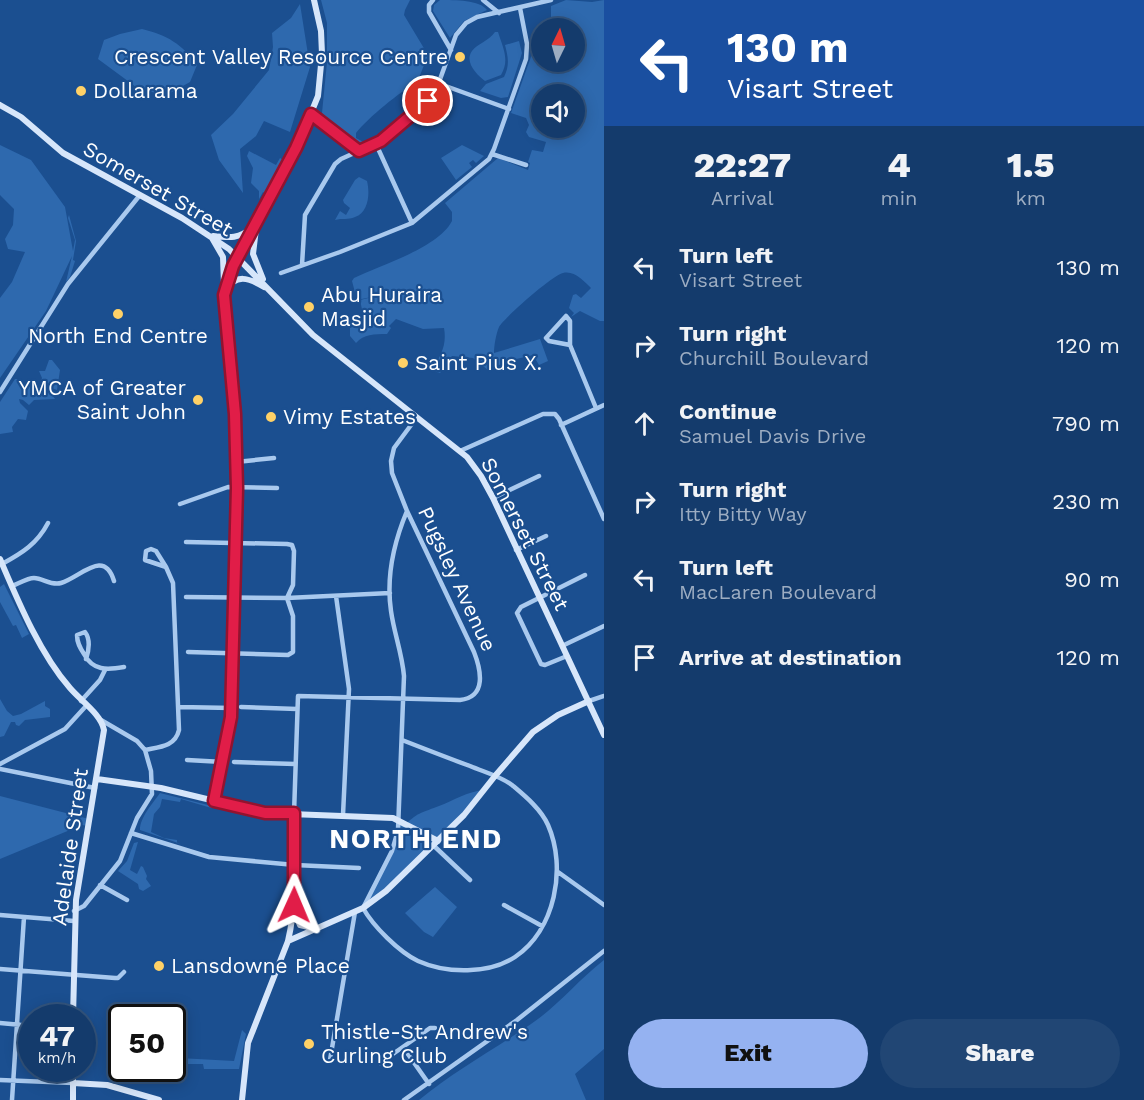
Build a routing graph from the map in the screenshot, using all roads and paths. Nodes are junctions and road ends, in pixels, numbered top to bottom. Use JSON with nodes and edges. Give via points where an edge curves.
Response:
{"nodes":[{"id":1,"x":314,"y":0,"type":"edge"},
{"id":2,"x":433,"y":0,"type":"edge"},
{"id":3,"x":483,"y":0,"type":"edge"},
{"id":4,"x":551,"y":0,"type":"edge"},
{"id":5,"x":520,"y":8,"type":"junction"},
{"id":6,"x":499,"y":12,"type":"junction"},
{"id":7,"x":451,"y":50,"type":"junction"},
{"id":8,"x":440,"y":84,"type":"junction"},
{"id":9,"x":0,"y":105,"type":"edge"},
{"id":10,"x":509,"y":109,"type":"junction"},
{"id":11,"x":311,"y":114,"type":"junction"},
{"id":12,"x":376,"y":144,"type":"junction"},
{"id":13,"x":359,"y":151,"type":"junction"},
{"id":14,"x":492,"y":154,"type":"junction"},
{"id":15,"x":526,"y":165,"type":"dead end"},
{"id":16,"x":140,"y":195,"type":"junction"},
{"id":17,"x":258,"y":222,"type":"junction"},
{"id":18,"x":412,"y":223,"type":"junction"},
{"id":19,"x":210,"y":236,"type":"junction"},
{"id":20,"x":238,"y":257,"type":"junction"},
{"id":21,"x":302,"y":265,"type":"junction"},
{"id":22,"x":281,"y":273,"type":"dead end"},
{"id":23,"x":266,"y":285,"type":"junction"},
{"id":24,"x":271,"y":291,"type":"junction"},
{"id":25,"x":224,"y":295,"type":"junction"},
{"id":26,"x":570,"y":345,"type":"junction"},
{"id":27,"x":0,"y":392,"type":"edge"},
{"id":28,"x":604,"y":405,"type":"edge"},
{"id":29,"x":596,"y":408,"type":"junction"},
{"id":30,"x":417,"y":417,"type":"junction"},
{"id":31,"x":561,"y":425,"type":"junction"},
{"id":32,"x":460,"y":451,"type":"junction"},
{"id":33,"x":274,"y":458,"type":"dead end"},
{"id":34,"x":236,"y":462,"type":"junction"},
{"id":35,"x":539,"y":476,"type":"dead end"},
{"id":36,"x":237,"y":488,"type":"junction"},
{"id":37,"x":277,"y":488,"type":"dead end"},
{"id":38,"x":492,"y":498,"type":"junction"},
{"id":39,"x":180,"y":504,"type":"dead end"},
{"id":40,"x":407,"y":510,"type":"junction"},
{"id":41,"x":604,"y":519,"type":"edge"},
{"id":42,"x":48,"y":523,"type":"dead end"},
{"id":43,"x":546,"y":536,"type":"dead end"},
{"id":44,"x":186,"y":542,"type":"dead end"},
{"id":45,"x":236,"y":543,"type":"junction"},
{"id":46,"x":516,"y":550,"type":"junction"},
{"id":47,"x":1,"y":562,"type":"edge"},
{"id":48,"x":166,"y":567,"type":"junction"},
{"id":49,"x":585,"y":575,"type":"dead end"},
{"id":50,"x":114,"y":581,"type":"dead end"},
{"id":51,"x":12,"y":586,"type":"junction"},
{"id":52,"x":390,"y":593,"type":"junction"},
{"id":53,"x":336,"y":596,"type":"junction"},
{"id":54,"x":186,"y":597,"type":"dead end"},
{"id":55,"x":234,"y":597,"type":"junction"},
{"id":56,"x":287,"y":598,"type":"junction"},
{"id":57,"x":539,"y":598,"type":"junction"},
{"id":58,"x":604,"y":626,"type":"edge"},
{"id":59,"x":562,"y":646,"type":"junction"},
{"id":60,"x":188,"y":652,"type":"dead end"},
{"id":61,"x":233,"y":653,"type":"junction"},
{"id":62,"x":567,"y":656,"type":"junction"},
{"id":63,"x":86,"y":659,"type":"junction"},
{"id":64,"x":124,"y":667,"type":"dead end"},
{"id":65,"x":105,"y":670,"type":"junction"},
{"id":66,"x":349,"y":696,"type":"junction"},
{"id":67,"x":604,"y":696,"type":"edge"},
{"id":68,"x":403,"y":698,"type":"junction"},
{"id":69,"x":589,"y":701,"type":"junction"},
{"id":70,"x":84,"y":704,"type":"junction"},
{"id":71,"x":179,"y":707,"type":"junction"},
{"id":72,"x":241,"y":707,"type":"dead end"},
{"id":73,"x":232,"y":708,"type":"junction"},
{"id":74,"x":297,"y":709,"type":"junction"},
{"id":75,"x":101,"y":720,"type":"junction"},
{"id":76,"x":604,"y":735,"type":"edge"},
{"id":77,"x":402,"y":740,"type":"junction"},
{"id":78,"x":145,"y":750,"type":"junction"},
{"id":79,"x":187,"y":760,"type":"dead end"},
{"id":80,"x":223,"y":762,"type":"junction"},
{"id":81,"x":234,"y":762,"type":"dead end"},
{"id":82,"x":0,"y":764,"type":"edge"},
{"id":83,"x":296,"y":764,"type":"junction"},
{"id":84,"x":0,"y":769,"type":"edge"},
{"id":85,"x":495,"y":776,"type":"junction"},
{"id":86,"x":97,"y":778,"type":"junction"},
{"id":87,"x":152,"y":787,"type":"junction"},
{"id":88,"x":95,"y":788,"type":"junction"},
{"id":89,"x":214,"y":801,"type":"junction"},
{"id":90,"x":294,"y":813,"type":"junction"},
{"id":91,"x":343,"y":815,"type":"junction"},
{"id":92,"x":398,"y":819,"type":"junction"},
{"id":93,"x":131,"y":833,"type":"junction"},
{"id":94,"x":436,"y":843,"type":"junction"},
{"id":95,"x":295,"y":865,"type":"junction"},
{"id":96,"x":359,"y":868,"type":"dead end"},
{"id":97,"x":558,"y":872,"type":"junction"},
{"id":98,"x":470,"y":880,"type":"dead end"},
{"id":99,"x":100,"y":885,"type":"junction"},
{"id":100,"x":128,"y":900,"type":"dead end"},
{"id":101,"x":504,"y":905,"type":"dead end"},
{"id":102,"x":604,"y":905,"type":"edge"},
{"id":103,"x":363,"y":908,"type":"junction"},
{"id":104,"x":294,"y":909,"type":"junction"},
{"id":105,"x":75,"y":911,"type":"junction"},
{"id":106,"x":355,"y":912,"type":"junction"},
{"id":107,"x":0,"y":915,"type":"edge"},
{"id":108,"x":24,"y":917,"type":"junction"},
{"id":109,"x":74,"y":921,"type":"junction"},
{"id":110,"x":542,"y":926,"type":"junction"},
{"id":111,"x":320,"y":927,"type":"junction"},
{"id":112,"x":288,"y":941,"type":"junction"},
{"id":113,"x":604,"y":951,"type":"edge"},
{"id":114,"x":0,"y":969,"type":"edge"},
{"id":115,"x":21,"y":971,"type":"junction"},
{"id":116,"x":124,"y":972,"type":"dead end"},
{"id":117,"x":73,"y":976,"type":"junction"},
{"id":118,"x":73,"y":1004,"type":"edge"},
{"id":119,"x":0,"y":1023,"type":"edge"},
{"id":120,"x":17,"y":1025,"type":"junction"},
{"id":121,"x":435,"y":1028,"type":"dead end"},
{"id":122,"x":403,"y":1047,"type":"junction"},
{"id":123,"x":330,"y":1060,"type":"dead end"},
{"id":124,"x":380,"y":1063,"type":"dead end"},
{"id":125,"x":0,"y":1080,"type":"edge"},
{"id":126,"x":13,"y":1081,"type":"junction"},
{"id":127,"x":73,"y":1083,"type":"junction"},
{"id":128,"x":429,"y":1084,"type":"junction"},
{"id":129,"x":410,"y":1098,"type":"edge"},
{"id":130,"x":12,"y":1100,"type":"edge"},
{"id":131,"x":73,"y":1100,"type":"edge"},
{"id":132,"x":159,"y":1100,"type":"edge"},
{"id":133,"x":242,"y":1100,"type":"edge"},
{"id":134,"x":404,"y":1100,"type":"edge"}],
"edges":[{"from":1,"to":11,"type":"street","via":[[322,54],[320,88]]},
{"from":2,"to":7,"type":"street","via":[[429,12]]},
{"from":3,"to":6,"type":"street"},
{"from":4,"to":5,"type":"street"},
{"from":5,"to":6,"type":"street"},
{"from":5,"to":10,"type":"street","via":[[527,55]]},
{"from":6,"to":7,"type":"street","via":[[466,23],[458,31]]},
{"from":7,"to":8,"type":"street"},
{"from":8,"to":10,"type":"street"},
{"from":8,"to":12,"type":"street","via":[[434,96]]},
{"from":9,"to":16,"type":"street","name":"Somerset Street","via":[[21,117],[63,153]]},
{"from":10,"to":14,"type":"street"},
{"from":11,"to":13,"type":"street"},
{"from":11,"to":17,"type":"street"},
{"from":12,"to":13,"type":"street"},
{"from":12,"to":18,"type":"street"},
{"from":13,"to":21,"type":"street","via":[[337,162],[306,212]]},
{"from":14,"to":15,"type":"street"},
{"from":14,"to":18,"type":"street"},
{"from":16,"to":19,"type":"street","name":"Somerset Street"},
{"from":16,"to":27,"type":"street","via":[[68,284]]},
{"from":17,"to":19,"type":"street","via":[[241,236]]},
{"from":17,"to":20,"type":"street"},
{"from":17,"to":23,"type":"street","via":[[254,254]]},
{"from":18,"to":21,"type":"street"},
{"from":19,"to":20,"type":"street","name":"Somerset Street"},
{"from":19,"to":25,"type":"street","via":[[223,257]]},
{"from":20,"to":23,"type":"street","name":"Somerset Street"},
{"from":20,"to":25,"type":"street"},
{"from":21,"to":22,"type":"street"},
{"from":23,"to":24,"type":"street","name":"Somerset Street"},
{"from":24,"to":25,"type":"street","via":[[242,278],[231,284]]},
{"from":24,"to":30,"type":"street","name":"Somerset Street","via":[[313,335]]},
{"from":25,"to":34,"type":"street"},
{"from":26,"to":26,"type":"street","via":[[570,322],[566,316],[546,338]]},
{"from":26,"to":29,"type":"street"},
{"from":28,"to":29,"type":"street"},
{"from":29,"to":31,"type":"street"},
{"from":30,"to":32,"type":"street","name":"Somerset Street"},
{"from":30,"to":40,"type":"street","name":"Pugsley Avenue","via":[[397,443],[391,461]]},
{"from":31,"to":32,"type":"street","via":[[555,414],[543,414]]},
{"from":31,"to":41,"type":"street"},
{"from":32,"to":38,"type":"street","name":"Somerset Street","via":[[472,463]]},
{"from":33,"to":34,"type":"street"},
{"from":34,"to":36,"type":"street"},
{"from":35,"to":38,"type":"street"},
{"from":36,"to":37,"type":"street"},
{"from":36,"to":39,"type":"street"},
{"from":36,"to":45,"type":"street"},
{"from":38,"to":46,"type":"street","name":"Somerset Street"},
{"from":40,"to":52,"type":"street","via":[[392,559]]},
{"from":40,"to":68,"type":"street","name":"Pugsley Avenue","via":[[481,669],[477,690],[469,699]]},
{"from":42,"to":47,"type":"street","via":[[30,548]]},
{"from":43,"to":46,"type":"street"},
{"from":44,"to":45,"type":"street"},
{"from":45,"to":55,"type":"street"},
{"from":45,"to":56,"type":"street","via":[[292,545],[293,585]]},
{"from":46,"to":57,"type":"street","name":"Somerset Street"},
{"from":47,"to":51,"type":"street"},
{"from":48,"to":48,"type":"street","via":[[147,561],[145,552],[156,550]]},
{"from":48,"to":71,"type":"street","via":[[174,588]]},
{"from":49,"to":57,"type":"street"},
{"from":50,"to":51,"type":"street","via":[[111,570],[98,566],[62,583],[34,578]]},
{"from":51,"to":70,"type":"street","via":[[51,664]]},
{"from":52,"to":53,"type":"street"},
{"from":52,"to":68,"type":"street","via":[[403,668]]},
{"from":53,"to":56,"type":"street"},
{"from":53,"to":66,"type":"street"},
{"from":54,"to":55,"type":"street"},
{"from":55,"to":56,"type":"street"},
{"from":55,"to":61,"type":"street"},
{"from":56,"to":61,"type":"street","via":[[293,616],[293,652]]},
{"from":57,"to":59,"type":"street","name":"Somerset Street"},
{"from":57,"to":62,"type":"street","via":[[517,613],[539,662],[545,665]]},
{"from":58,"to":59,"type":"street"},
{"from":59,"to":62,"type":"street","name":"Somerset Street"},
{"from":60,"to":61,"type":"street"},
{"from":61,"to":73,"type":"street"},
{"from":62,"to":69,"type":"street","name":"Somerset Street"},
{"from":63,"to":63,"type":"street","via":[[88,636],[82,632],[77,635],[77,642]]},
{"from":63,"to":65,"type":"street"},
{"from":64,"to":65,"type":"street"},
{"from":65,"to":70,"type":"street"},
{"from":66,"to":68,"type":"street","name":"Pugsley Avenue"},
{"from":66,"to":74,"type":"street","name":"Pugsley Avenue","via":[[298,696]]},
{"from":66,"to":91,"type":"street"},
{"from":67,"to":69,"type":"street"},
{"from":68,"to":77,"type":"street"},
{"from":69,"to":76,"type":"street","name":"Somerset Street"},
{"from":69,"to":85,"type":"street","via":[[539,727]]},
{"from":70,"to":75,"type":"street"},
{"from":70,"to":82,"type":"street","via":[[60,732]]},
{"from":71,"to":73,"type":"street"},
{"from":71,"to":78,"type":"street","via":[[176,739]]},
{"from":72,"to":74,"type":"street"},
{"from":73,"to":80,"type":"street"},
{"from":74,"to":83,"type":"street"},
{"from":75,"to":78,"type":"street"},
{"from":75,"to":86,"type":"street","name":"Adelaide Street","via":[[104,734]]},
{"from":77,"to":85,"type":"street"},
{"from":77,"to":92,"type":"street"},
{"from":78,"to":87,"type":"street"},
{"from":79,"to":80,"type":"street"},
{"from":80,"to":89,"type":"street"},
{"from":81,"to":83,"type":"street"},
{"from":83,"to":90,"type":"street"},
{"from":84,"to":88,"type":"street"},
{"from":85,"to":94,"type":"street"},
{"from":85,"to":97,"type":"street","via":[[514,787],[543,816],[553,840]]},
{"from":86,"to":87,"type":"street"},
{"from":86,"to":88,"type":"street","name":"Adelaide Street"},
{"from":87,"to":89,"type":"street"},
{"from":87,"to":93,"type":"street","via":[[150,799]]},
{"from":88,"to":105,"type":"street","name":"Adelaide Street"},
{"from":89,"to":90,"type":"street","via":[[265,813]]},
{"from":90,"to":91,"type":"street"},
{"from":90,"to":95,"type":"street"},
{"from":91,"to":92,"type":"street"},
{"from":92,"to":94,"type":"street"},
{"from":92,"to":103,"type":"street","via":[[392,851]]},
{"from":93,"to":95,"type":"street","via":[[199,855]]},
{"from":93,"to":99,"type":"street","via":[[122,857]]},
{"from":94,"to":98,"type":"street"},
{"from":94,"to":103,"type":"street"},
{"from":95,"to":96,"type":"street"},
{"from":95,"to":104,"type":"street"},
{"from":97,"to":102,"type":"street"},
{"from":97,"to":110,"type":"street","via":[[554,898]]},
{"from":99,"to":100,"type":"street"},
{"from":99,"to":105,"type":"street","via":[[84,906]]},
{"from":101,"to":110,"type":"street"},
{"from":103,"to":106,"type":"street"},
{"from":103,"to":110,"type":"street","via":[[407,954],[424,963],[457,969],[485,968],[508,961],[521,953]]},
{"from":104,"to":111,"type":"street","via":[[302,927]]},
{"from":104,"to":112,"type":"street"},
{"from":105,"to":109,"type":"street","name":"Adelaide Street"},
{"from":106,"to":111,"type":"street"},
{"from":106,"to":123,"type":"street"},
{"from":107,"to":108,"type":"street"},
{"from":108,"to":109,"type":"street"},
{"from":108,"to":115,"type":"street"},
{"from":109,"to":117,"type":"street","name":"Adelaide Street"},
{"from":111,"to":112,"type":"street"},
{"from":112,"to":133,"type":"street","via":[[248,1043]]},
{"from":113,"to":128,"type":"street"},
{"from":114,"to":115,"type":"street"},
{"from":115,"to":117,"type":"street"},
{"from":115,"to":120,"type":"street"},
{"from":116,"to":117,"type":"street","via":[[117,978]]},
{"from":117,"to":118,"type":"street","name":"Adelaide Street"},
{"from":119,"to":120,"type":"street"},
{"from":120,"to":126,"type":"street"},
{"from":121,"to":122,"type":"street"},
{"from":122,"to":124,"type":"street"},
{"from":122,"to":128,"type":"street"},
{"from":125,"to":126,"type":"street"},
{"from":126,"to":127,"type":"street"},
{"from":126,"to":130,"type":"street"},
{"from":127,"to":131,"type":"street"},
{"from":127,"to":132,"type":"street","via":[[106,1085]]},
{"from":128,"to":129,"type":"street"},
{"from":129,"to":134,"type":"street"}]}
